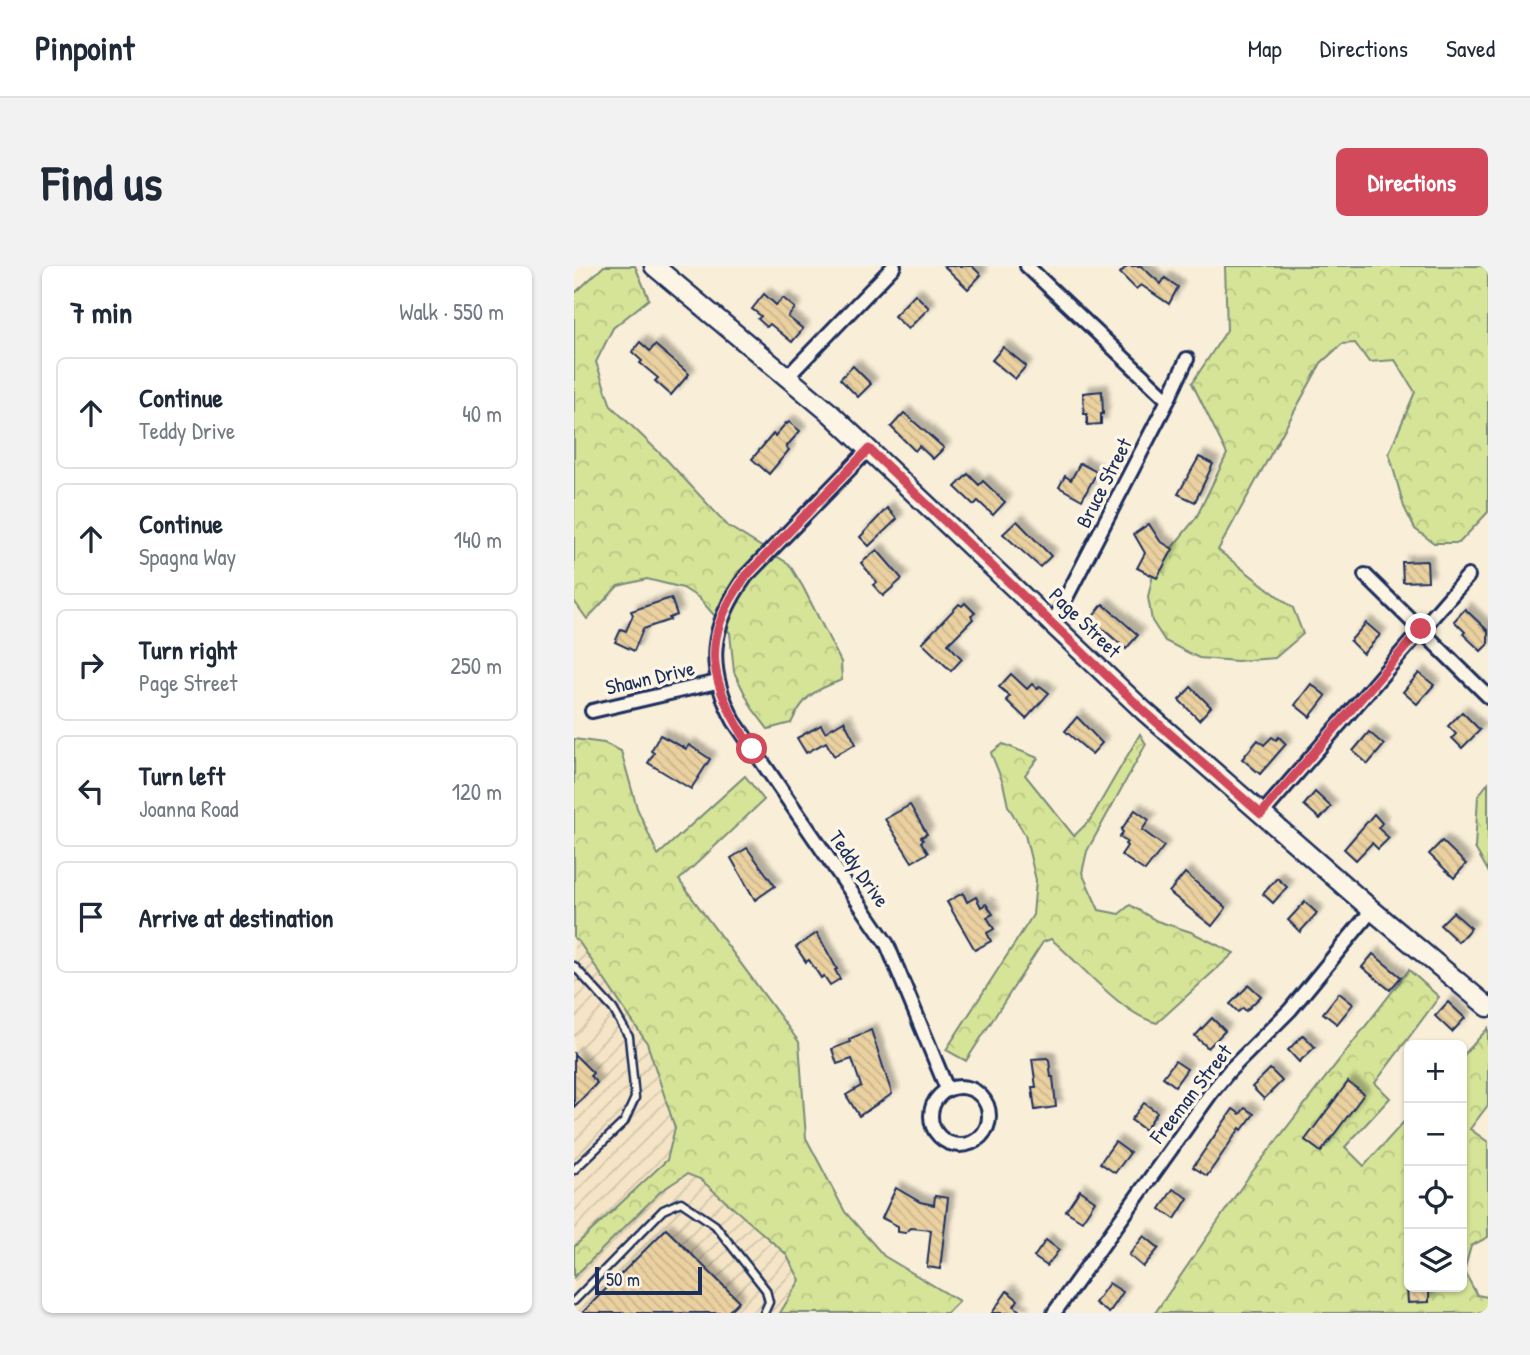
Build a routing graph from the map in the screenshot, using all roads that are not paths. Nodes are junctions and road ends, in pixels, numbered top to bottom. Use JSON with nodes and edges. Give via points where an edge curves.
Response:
{"nodes":[{"id":1,"x":654,"y":266,"type":"edge"},
{"id":2,"x":894,"y":266,"type":"edge"},
{"id":3,"x":1027,"y":266,"type":"edge"},
{"id":4,"x":1186,"y":359,"type":"dead end"},
{"id":5,"x":788,"y":376,"type":"junction"},
{"id":6,"x":1168,"y":400,"type":"junction"},
{"id":7,"x":869,"y":449,"type":"junction"},
{"id":8,"x":1365,"y":575,"type":"dead end"},
{"id":9,"x":1468,"y":576,"type":"dead end"},
{"id":10,"x":1053,"y":624,"type":"junction"},
{"id":11,"x":1421,"y":629,"type":"junction"},
{"id":12,"x":718,"y":682,"type":"junction"},
{"id":13,"x":1488,"y":696,"type":"edge"},
{"id":14,"x":592,"y":711,"type":"dead end"},
{"id":15,"x":1261,"y":814,"type":"junction"},
{"id":16,"x":1373,"y":910,"type":"junction"},
{"id":17,"x":574,"y":967,"type":"edge"},
{"id":18,"x":1488,"y":1007,"type":"edge"},
{"id":19,"x":947,"y":1089,"type":"junction"},
{"id":20,"x":574,"y":1170,"type":"edge"},
{"id":21,"x":574,"y":1301,"type":"edge"},
{"id":22,"x":764,"y":1313,"type":"edge"},
{"id":23,"x":1054,"y":1313,"type":"edge"}],
"edges":[{"from":1,"to":5,"type":"main road","name":"Page Street"},
{"from":2,"to":5,"type":"street"},
{"from":3,"to":6,"type":"street"},
{"from":4,"to":6,"type":"street","name":"Bruce Street"},
{"from":5,"to":7,"type":"main road","name":"Page Street"},
{"from":6,"to":10,"type":"street","name":"Bruce Street"},
{"from":7,"to":10,"type":"main road","name":"Page Street"},
{"from":7,"to":12,"type":"street","name":"Teddy Drive","via":[[730,597],[715,641]]},
{"from":8,"to":11,"type":"street"},
{"from":9,"to":11,"type":"street"},
{"from":10,"to":15,"type":"main road","name":"Page Street"},
{"from":11,"to":13,"type":"street"},
{"from":11,"to":15,"type":"street"},
{"from":12,"to":14,"type":"street","name":"Shawn Drive"},
{"from":12,"to":19,"type":"street","name":"Teddy Drive","via":[[734,721],[887,944]]},
{"from":15,"to":16,"type":"main road","name":"Page Street"},
{"from":16,"to":18,"type":"main road","name":"Page Street"},
{"from":16,"to":23,"type":"street","name":"Freeman Street","via":[[1290,1010],[1211,1093]]},
{"from":17,"to":20,"type":"lane","via":[[613,1009],[629,1037],[635,1098],[624,1122]]},
{"from":19,"to":19,"type":"street","via":[[933,1103],[931,1122],[950,1144],[968,1144],[983,1133],[988,1107],[976,1091],[957,1086]]},
{"from":21,"to":22,"type":"lane","via":[[663,1210],[681,1202],[715,1225],[766,1290],[769,1302]]}]}
